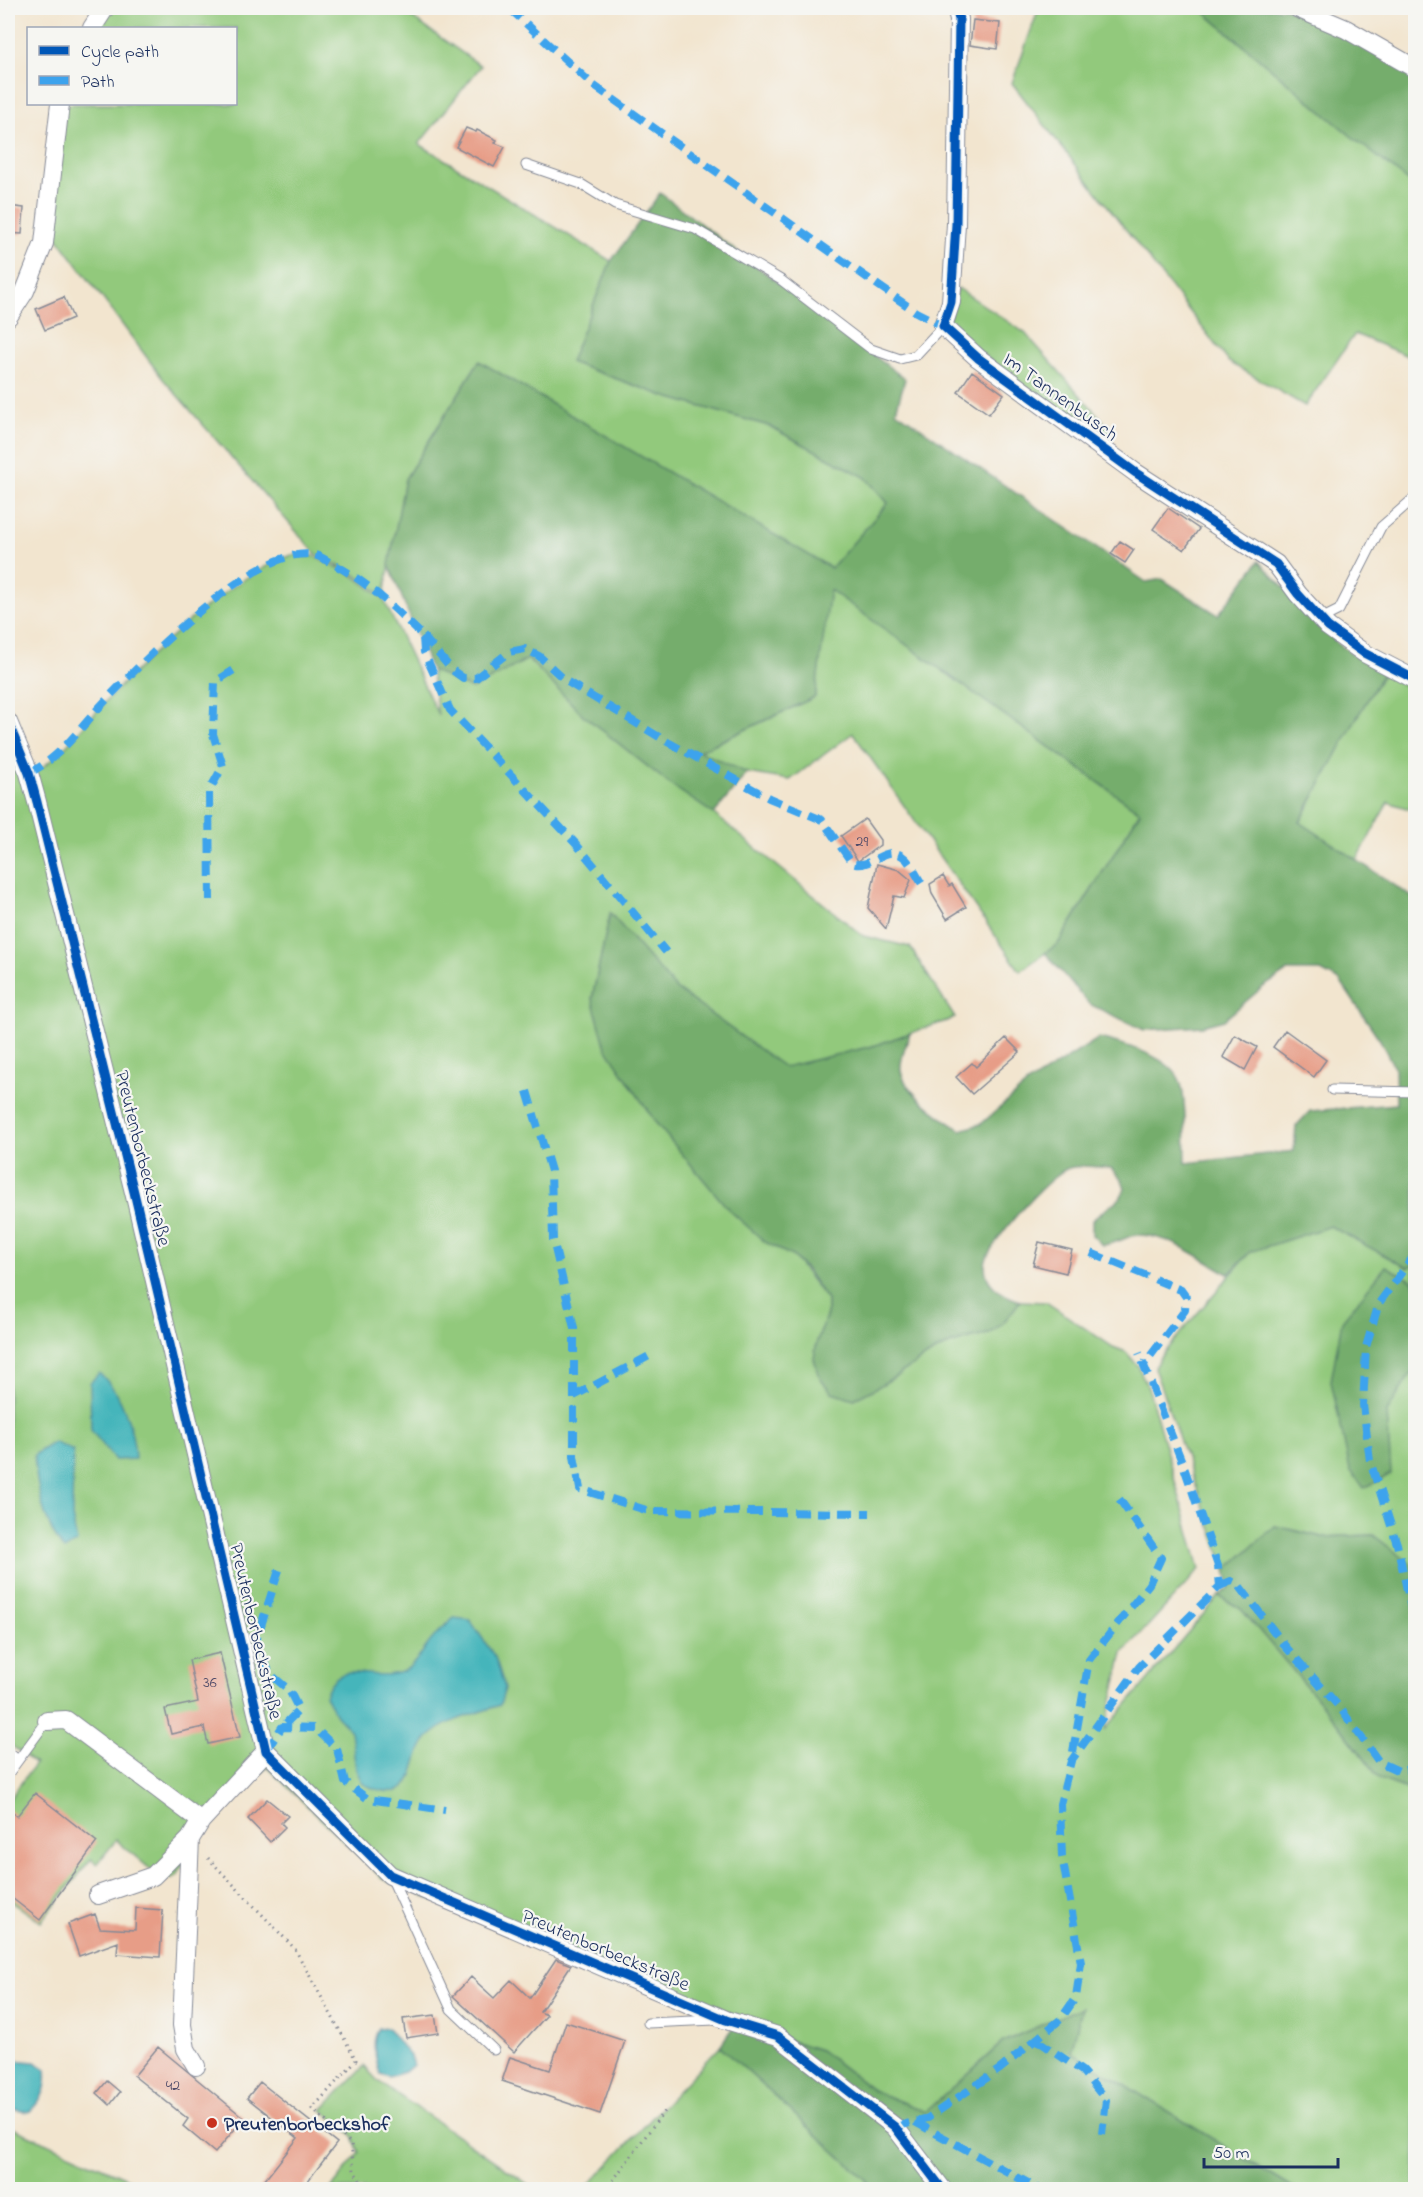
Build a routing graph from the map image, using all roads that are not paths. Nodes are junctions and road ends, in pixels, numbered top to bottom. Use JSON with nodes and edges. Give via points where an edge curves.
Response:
{"nodes":[{"id":1,"x":105,"y":8,"type":"edge"},
{"id":2,"x":956,"y":8,"type":"edge"},
{"id":3,"x":1297,"y":8,"type":"edge"},
{"id":4,"x":93,"y":27,"type":"edge"},
{"id":5,"x":1416,"y":69,"type":"edge"},
{"id":6,"x":60,"y":105,"type":"edge"},
{"id":7,"x":526,"y":165,"type":"dead end"},
{"id":8,"x":8,"y":317,"type":"edge"},
{"id":9,"x":943,"y":326,"type":"junction"},
{"id":10,"x":1413,"y":499,"type":"dead end"},
{"id":11,"x":1321,"y":619,"type":"junction"},
{"id":12,"x":1416,"y":680,"type":"edge"},
{"id":13,"x":8,"y":722,"type":"edge"},
{"id":14,"x":1332,"y":1090,"type":"dead end"},
{"id":15,"x":1416,"y":1092,"type":"edge"},
{"id":16,"x":47,"y":1721,"type":"joint"},
{"id":17,"x":266,"y":1751,"type":"junction"},
{"id":18,"x":8,"y":1752,"type":"edge"},
{"id":19,"x":18,"y":1760,"type":"junction"},
{"id":20,"x":8,"y":1774,"type":"edge"},
{"id":21,"x":201,"y":1821,"type":"junction"},
{"id":22,"x":190,"y":1839,"type":"junction"},
{"id":23,"x":390,"y":1875,"type":"junction"},
{"id":24,"x":98,"y":1896,"type":"dead end"},
{"id":25,"x":726,"y":2020,"type":"junction"},
{"id":26,"x":648,"y":2023,"type":"dead end"},
{"id":27,"x":494,"y":2050,"type":"dead end"},
{"id":28,"x":196,"y":2066,"type":"dead end"},
{"id":29,"x":943,"y":2190,"type":"edge"}],
"edges":[{"from":1,"to":4,"type":"street"},
{"from":2,"to":9,"type":"street","via":[[956,224],[951,302]]},
{"from":3,"to":5,"type":"street","via":[[1346,29]]},
{"from":6,"to":8,"type":"street","via":[[45,243],[25,291]]},
{"from":7,"to":9,"type":"lane","via":[[581,184],[615,205],[695,229],[781,280],[871,349],[900,359],[916,355]]},
{"from":9,"to":11,"type":"street","name":"Im Tannenbusch","via":[[978,358],[1136,472],[1276,564]]},
{"from":10,"to":11,"type":"lane","via":[[1381,527],[1339,610]]},
{"from":11,"to":12,"type":"street","name":"Im Tannenbusch","via":[[1364,653]]},
{"from":13,"to":17,"type":"street","name":"Preutenborbeckstraße","via":[[37,802]]},
{"from":14,"to":15,"type":"lane"},
{"from":16,"to":19,"type":"lane"},
{"from":16,"to":21,"type":"street","via":[[66,1720]]},
{"from":17,"to":21,"type":"street"},
{"from":17,"to":23,"type":"street","name":"Preutenborbeckstraße"},
{"from":18,"to":19,"type":"lane"},
{"from":19,"to":20,"type":"lane"},
{"from":21,"to":22,"type":"street"},
{"from":22,"to":24,"type":"street","via":[[153,1876]]},
{"from":22,"to":28,"type":"street","via":[[182,2025],[186,2049]]},
{"from":23,"to":25,"type":"street","name":"Preutenborbeckstraße"},
{"from":23,"to":27,"type":"lane","via":[[451,2008]]},
{"from":25,"to":26,"type":"lane"},
{"from":25,"to":29,"type":"street","name":"Preutenborbeckstraße","via":[[778,2036],[895,2127]]}]}
